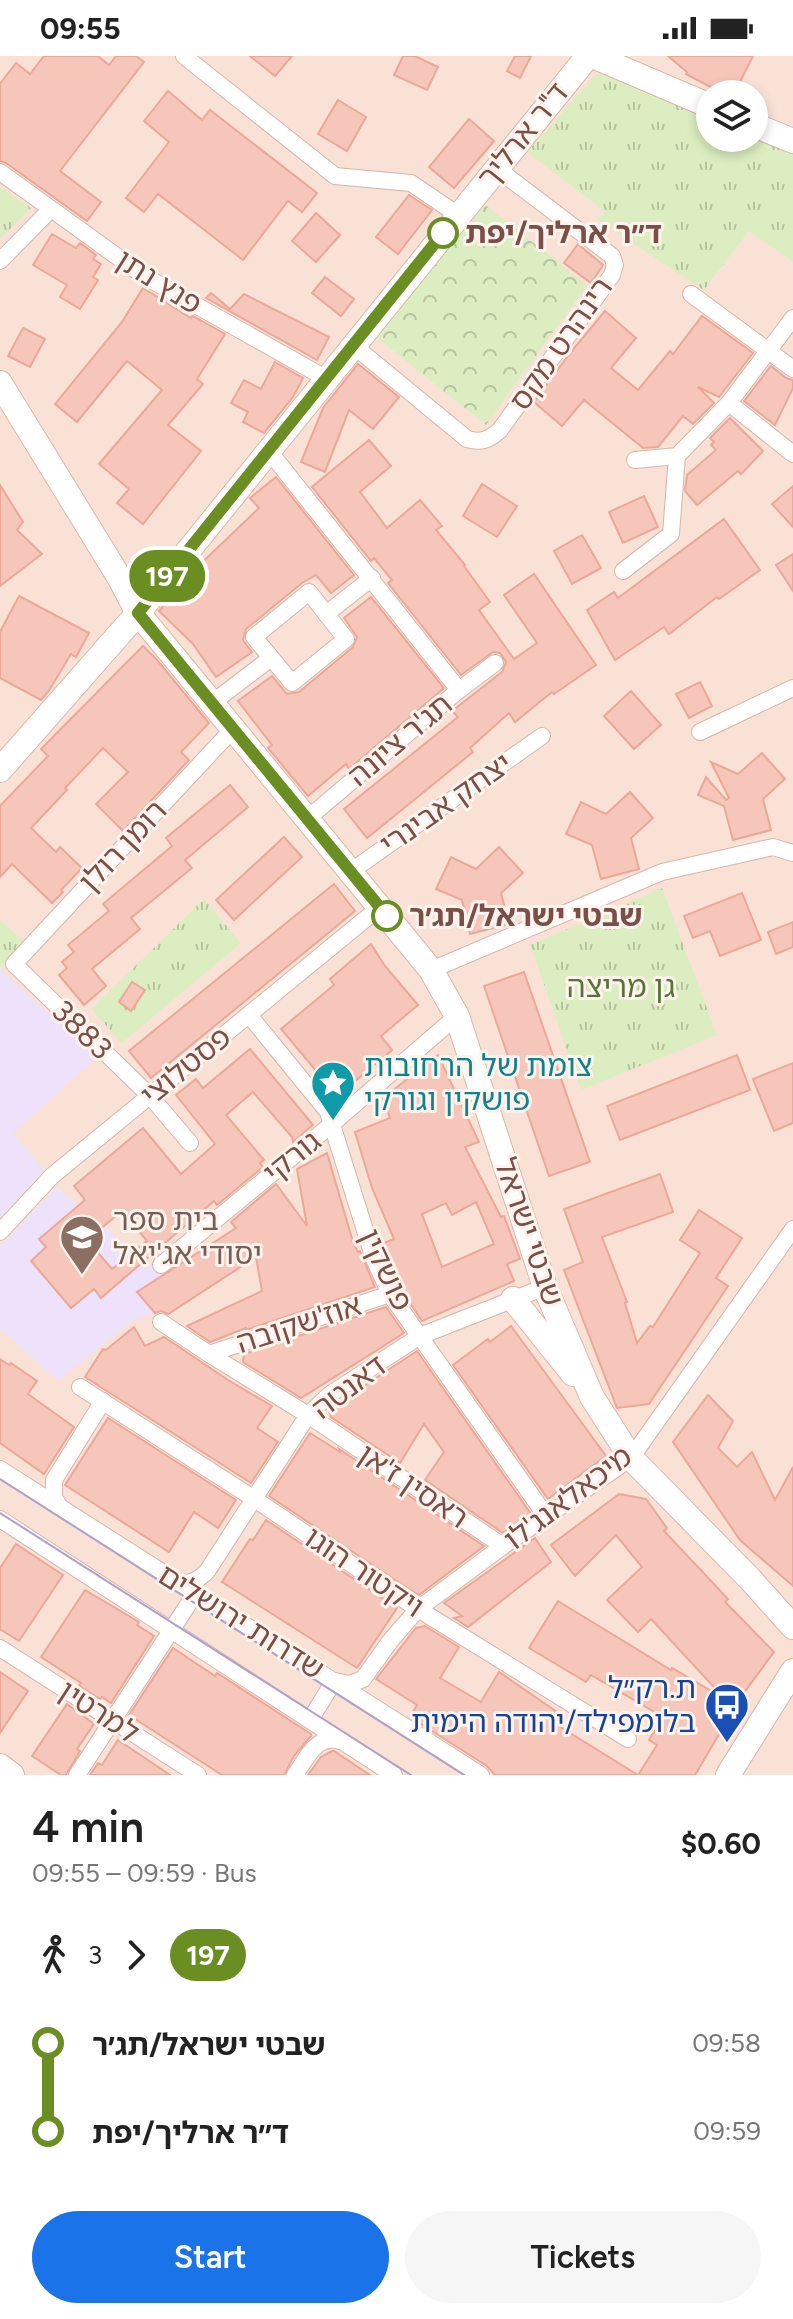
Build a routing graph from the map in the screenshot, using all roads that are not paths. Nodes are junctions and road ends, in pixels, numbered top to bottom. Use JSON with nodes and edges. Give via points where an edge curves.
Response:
{"nodes":[{"id":1,"x":184,"y":56,"type":"edge"},
{"id":2,"x":590,"y":56,"type":"edge"},
{"id":3,"x":624,"y":62,"type":"edge"},
{"id":4,"x":696,"y":99,"type":"edge"},
{"id":5,"x":768,"y":131,"type":"edge"},
{"id":6,"x":793,"y":141,"type":"edge"},
{"id":7,"x":496,"y":168,"type":"junction"},
{"id":8,"x":0,"y":172,"type":"edge"},
{"id":9,"x":51,"y":209,"type":"junction"},
{"id":10,"x":458,"y":215,"type":"junction"},
{"id":11,"x":0,"y":261,"type":"edge"},
{"id":12,"x":691,"y":294,"type":"dead end"},
{"id":13,"x":793,"y":318,"type":"edge"},
{"id":14,"x":354,"y":346,"type":"junction"},
{"id":15,"x":768,"y":351,"type":"junction"},
{"id":16,"x":793,"y":369,"type":"edge"},
{"id":17,"x":327,"y":379,"type":"junction"},
{"id":18,"x":0,"y":383,"type":"edge"},
{"id":19,"x":729,"y":403,"type":"junction"},
{"id":20,"x":269,"y":451,"type":"junction"},
{"id":21,"x":793,"y":454,"type":"edge"},
{"id":22,"x":677,"y":456,"type":"junction"},
{"id":23,"x":635,"y":460,"type":"dead end"},
{"id":24,"x":623,"y":571,"type":"dead end"},
{"id":25,"x":119,"y":577,"type":"junction"},
{"id":26,"x":372,"y":578,"type":"junction"},
{"id":27,"x":164,"y":580,"type":"junction"},
{"id":28,"x":138,"y":613,"type":"junction"},
{"id":29,"x":326,"y":614,"type":"junction"},
{"id":30,"x":271,"y":658,"type":"junction"},
{"id":31,"x":495,"y":663,"type":"dead end"},
{"id":32,"x":793,"y":688,"type":"edge"},
{"id":33,"x":459,"y":690,"type":"junction"},
{"id":34,"x":212,"y":703,"type":"junction"},
{"id":35,"x":233,"y":729,"type":"junction"},
{"id":36,"x":700,"y":732,"type":"dead end"},
{"id":37,"x":542,"y":736,"type":"dead end"},
{"id":38,"x":0,"y":770,"type":"edge"},
{"id":39,"x":307,"y":819,"type":"junction"},
{"id":40,"x":793,"y":853,"type":"edge"},
{"id":41,"x":350,"y":872,"type":"junction"},
{"id":42,"x":380,"y":907,"type":"junction"},
{"id":43,"x":14,"y":964,"type":"joint"},
{"id":44,"x":431,"y":970,"type":"junction"},
{"id":45,"x":249,"y":1015,"type":"junction"},
{"id":46,"x":457,"y":1016,"type":"junction"},
{"id":47,"x":150,"y":1096,"type":"junction"},
{"id":48,"x":332,"y":1124,"type":"junction"},
{"id":49,"x":190,"y":1143,"type":"dead end"},
{"id":50,"x":793,"y":1229,"type":"edge"},
{"id":51,"x":0,"y":1232,"type":"edge"},
{"id":52,"x":161,"y":1265,"type":"dead end"},
{"id":53,"x":545,"y":1287,"type":"junction"},
{"id":54,"x":390,"y":1294,"type":"junction"},
{"id":55,"x":513,"y":1299,"type":"junction"},
{"id":56,"x":161,"y":1322,"type":"dead end"},
{"id":57,"x":420,"y":1336,"type":"junction"},
{"id":58,"x":209,"y":1354,"type":"junction"},
{"id":59,"x":80,"y":1387,"type":"dead end"},
{"id":60,"x":592,"y":1397,"type":"junction"},
{"id":61,"x":103,"y":1401,"type":"junction"},
{"id":62,"x":308,"y":1415,"type":"junction"},
{"id":63,"x":631,"y":1458,"type":"junction"},
{"id":64,"x":2,"y":1474,"type":"edge"},
{"id":65,"x":253,"y":1498,"type":"junction"},
{"id":66,"x":63,"y":1510,"type":"junction"},
{"id":67,"x":546,"y":1516,"type":"junction"},
{"id":68,"x":0,"y":1519,"type":"edge"},
{"id":69,"x":503,"y":1546,"type":"junction"},
{"id":70,"x":177,"y":1582,"type":"junction"},
{"id":71,"x":195,"y":1594,"type":"junction"},
{"id":72,"x":418,"y":1609,"type":"junction"},
{"id":73,"x":785,"y":1609,"type":"edge"},
{"id":74,"x":793,"y":1627,"type":"edge"},
{"id":75,"x":171,"y":1631,"type":"junction"},
{"id":76,"x":0,"y":1648,"type":"edge"},
{"id":77,"x":793,"y":1671,"type":"edge"},
{"id":78,"x":334,"y":1681,"type":"junction"},
{"id":79,"x":113,"y":1720,"type":"junction"},
{"id":80,"x":310,"y":1720,"type":"junction"},
{"id":81,"x":628,"y":1739,"type":"dead end"},
{"id":82,"x":341,"y":1741,"type":"junction"},
{"id":83,"x":0,"y":1766,"type":"edge"},
{"id":84,"x":12,"y":1775,"type":"edge"},
{"id":85,"x":77,"y":1775,"type":"edge"},
{"id":86,"x":198,"y":1775,"type":"edge"},
{"id":87,"x":295,"y":1775,"type":"edge"},
{"id":88,"x":394,"y":1775,"type":"edge"},
{"id":89,"x":481,"y":1775,"type":"edge"},
{"id":90,"x":728,"y":1775,"type":"edge"}],
"edges":[{"from":1,"to":10,"type":"street","via":[[335,176],[411,183]]},
{"from":2,"to":3,"type":"street"},
{"from":2,"to":7,"type":"street","name":"ד\"ר ארליך"},
{"from":3,"to":4,"type":"street"},
{"from":5,"to":6,"type":"street"},
{"from":7,"to":10,"type":"street","name":"ד\"ר ארליך"},
{"from":7,"to":14,"type":"street","name":"רינהרט מקס","via":[[612,256],[615,265],[500,430],[489,439],[467,439]]},
{"from":8,"to":9,"type":"street","name":"פנץ נתן"},
{"from":9,"to":11,"type":"street"},
{"from":9,"to":17,"type":"street","name":"פנץ נתן","via":[[144,276]]},
{"from":10,"to":14,"type":"street","name":"ד\"ר ארליך"},
{"from":12,"to":15,"type":"street"},
{"from":13,"to":15,"type":"street"},
{"from":14,"to":17,"type":"street","name":"ד\"ר ארליך"},
{"from":15,"to":16,"type":"street"},
{"from":15,"to":19,"type":"street"},
{"from":17,"to":20,"type":"street","name":"ד\"ר ארליך"},
{"from":18,"to":25,"type":"street","name":"שבטי ישראל"},
{"from":19,"to":21,"type":"street"},
{"from":19,"to":22,"type":"street"},
{"from":20,"to":26,"type":"street"},
{"from":20,"to":27,"type":"street","name":"ד\"ר ארליך"},
{"from":22,"to":23,"type":"street"},
{"from":22,"to":24,"type":"street","via":[[671,534]]},
{"from":25,"to":27,"type":"street","via":[[140,584]]},
{"from":25,"to":28,"type":"street","name":"שבטי ישראל"},
{"from":26,"to":29,"type":"street"},
{"from":26,"to":33,"type":"street"},
{"from":27,"to":28,"type":"street","name":"ד\"ר ארליך"},
{"from":28,"to":34,"type":"street","name":"שבטי ישראל"},
{"from":28,"to":38,"type":"street","name":"ד\"ר ארליך"},
{"from":29,"to":30,"type":"street","via":[[309,592],[254,637]]},
{"from":29,"to":30,"type":"street","via":[[346,639],[292,683]]},
{"from":30,"to":34,"type":"street"},
{"from":31,"to":33,"type":"street","name":"תג'ר ציונה"},
{"from":32,"to":36,"type":"street"},
{"from":33,"to":39,"type":"street","name":"תג'ר ציונה"},
{"from":34,"to":35,"type":"street","name":"שבטי ישראל"},
{"from":35,"to":39,"type":"street","name":"שבטי ישראל"},
{"from":35,"to":43,"type":"street","name":"רומן רולן"},
{"from":37,"to":41,"type":"street","name":"יצחק אבינרי"},
{"from":39,"to":41,"type":"street","name":"שבטי ישראל"},
{"from":40,"to":44,"type":"street","via":[[773,847],[662,872]]},
{"from":41,"to":42,"type":"street","name":"שבטי ישראל"},
{"from":42,"to":44,"type":"street","name":"שבטי ישראל"},
{"from":42,"to":45,"type":"street","name":"פסטלוצי"},
{"from":43,"to":47,"type":"street","name":"3883"},
{"from":44,"to":46,"type":"street","name":"שבטי ישראל"},
{"from":45,"to":47,"type":"street","name":"פסטלוצי"},
{"from":45,"to":48,"type":"street","name":"פושקין","via":[[328,1112]]},
{"from":46,"to":48,"type":"street","name":"גורקי"},
{"from":46,"to":53,"type":"street","name":"שבטי ישראל"},
{"from":47,"to":49,"type":"street","name":"3883"},
{"from":47,"to":51,"type":"street","name":"פסטלוצי","via":[[52,1176]]},
{"from":48,"to":52,"type":"street","name":"גורקי"},
{"from":48,"to":54,"type":"street","name":"פושקין"},
{"from":50,"to":63,"type":"street","name":"מיכאלאנג'לו"},
{"from":53,"to":55,"type":"street","name":"דאנטה"},
{"from":53,"to":60,"type":"street","name":"שבטי ישראל"},
{"from":54,"to":57,"type":"street","name":"פושקין"},
{"from":54,"to":58,"type":"street","name":"אוז'שקובה"},
{"from":55,"to":57,"type":"street","name":"דאנטה"},
{"from":55,"to":60,"type":"street"},
{"from":56,"to":58,"type":"street","name":"ראסין ז'אן"},
{"from":57,"to":62,"type":"street","name":"דאנטה","via":[[329,1395]]},
{"from":57,"to":67,"type":"street","name":"פושקין"},
{"from":58,"to":62,"type":"street","name":"ראסין ז'אן"},
{"from":59,"to":61,"type":"street","name":"ויקטור הוגו"},
{"from":60,"to":63,"type":"street","name":"שבטי ישראל"},
{"from":61,"to":65,"type":"street","name":"ויקטור הוגו"},
{"from":61,"to":66,"type":"street","via":[[54,1480],[54,1498]]},
{"from":62,"to":65,"type":"street","name":"דאנטה"},
{"from":62,"to":69,"type":"street","name":"ראסין ז'אן"},
{"from":63,"to":67,"type":"street","name":"מיכאלאנג'לו"},
{"from":63,"to":73,"type":"street","name":"שבטי ישראל"},
{"from":64,"to":66,"type":"street","name":"שדרות ירושלים"},
{"from":65,"to":70,"type":"street","name":"דאנטה","via":[[202,1576],[190,1583]]},
{"from":65,"to":72,"type":"street","name":"ויקטור הוגו"},
{"from":66,"to":70,"type":"street","name":"שדרות ירושלים"},
{"from":67,"to":69,"type":"street","name":"מיכאלאנג'לו"},
{"from":68,"to":75,"type":"street","name":"שדרות ירושלים"},
{"from":69,"to":72,"type":"street","name":"מיכאלאנג'לו"},
{"from":70,"to":71,"type":"street","name":"שדרות ירושלים"},
{"from":71,"to":75,"type":"street"},
{"from":71,"to":78,"type":"street","name":"שדרות ירושלים"},
{"from":72,"to":78,"type":"street","name":"מיכאלאנג'לו","via":[[363,1679],[350,1684]]},
{"from":72,"to":81,"type":"street","name":"ויקטור הוגו"},
{"from":73,"to":74,"type":"street","name":"שבטי ישראל"},
{"from":75,"to":79,"type":"street"},
{"from":75,"to":80,"type":"street","name":"שדרות ירושלים"},
{"from":76,"to":79,"type":"street","name":"למרטין"},
{"from":77,"to":90,"type":"street"},
{"from":78,"to":80,"type":"street"},
{"from":78,"to":89,"type":"street","name":"שדרות ירושלים"},
{"from":79,"to":85,"type":"street"},
{"from":79,"to":86,"type":"street","name":"למרטין"},
{"from":80,"to":82,"type":"street","name":"שדרות ירושלים"},
{"from":82,"to":87,"type":"street","via":[[321,1741]]},
{"from":82,"to":88,"type":"street","name":"שדרות ירושלים"},
{"from":83,"to":84,"type":"street"}]}
